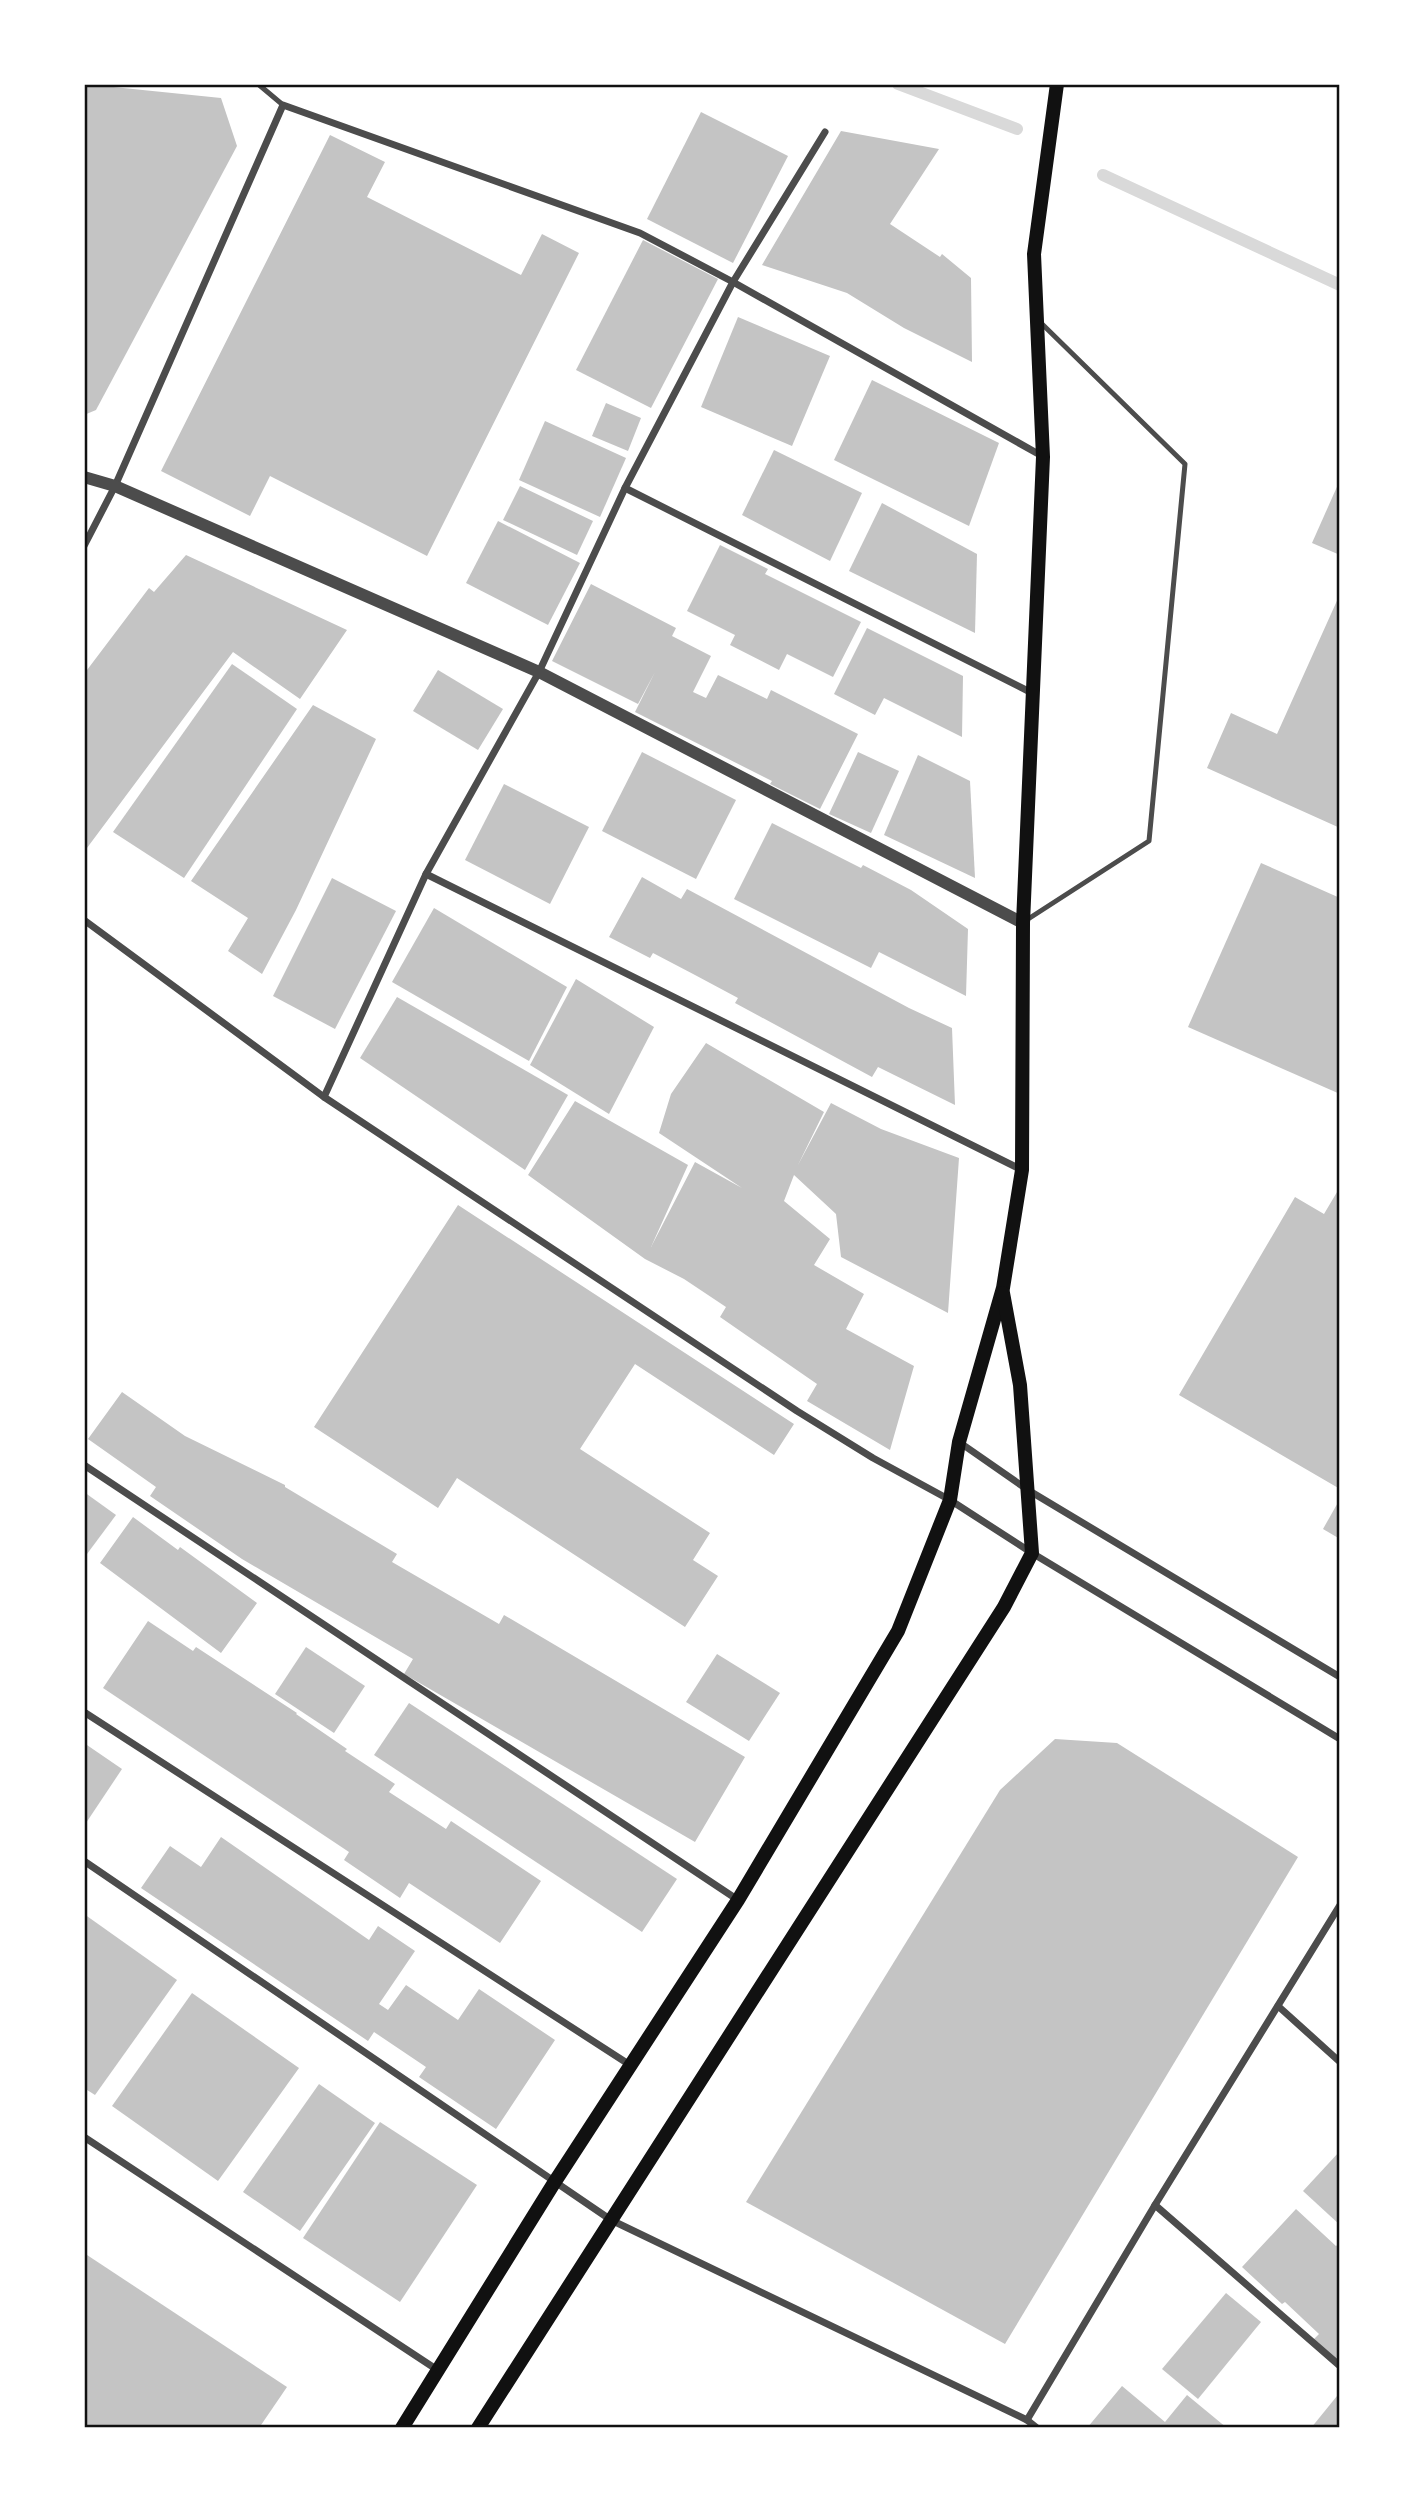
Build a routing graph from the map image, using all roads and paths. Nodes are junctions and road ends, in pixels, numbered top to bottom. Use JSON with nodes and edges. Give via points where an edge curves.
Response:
{"nodes":[{"id":1,"x":258,"y":84,"type":"edge"},
{"id":2,"x":1057,"y":84,"type":"edge"},
{"id":3,"x":283,"y":106,"type":"junction"},
{"id":4,"x":825,"y":132,"type":"dead end"},
{"id":5,"x":733,"y":282,"type":"junction"},
{"id":6,"x":1037,"y":319,"type":"junction"},
{"id":7,"x":1043,"y":457,"type":"junction"},
{"id":8,"x":84,"y":477,"type":"edge"},
{"id":9,"x":115,"y":486,"type":"junction"},
{"id":10,"x":625,"y":488,"type":"junction"},
{"id":11,"x":84,"y":546,"type":"edge"},
{"id":12,"x":539,"y":672,"type":"junction"},
{"id":13,"x":1034,"y":694,"type":"junction"},
{"id":14,"x":426,"y":874,"type":"junction"},
{"id":15,"x":84,"y":920,"type":"edge"},
{"id":16,"x":1023,"y":923,"type":"junction"},
{"id":17,"x":324,"y":1097,"type":"junction"},
{"id":18,"x":1023,"y":1170,"type":"junction"},
{"id":19,"x":1003,"y":1288,"type":"junction"},
{"id":20,"x":959,"y":1442,"type":"junction"},
{"id":21,"x":84,"y":1465,"type":"edge"},
{"id":22,"x":1028,"y":1490,"type":"junction"},
{"id":23,"x":950,"y":1500,"type":"junction"},
{"id":24,"x":1032,"y":1553,"type":"junction"},
{"id":25,"x":1340,"y":1677,"type":"edge"},
{"id":26,"x":84,"y":1712,"type":"edge"},
{"id":27,"x":1340,"y":1739,"type":"edge"},
{"id":28,"x":84,"y":1861,"type":"edge"},
{"id":29,"x":738,"y":1900,"type":"junction"},
{"id":30,"x":1340,"y":1905,"type":"edge"},
{"id":31,"x":1278,"y":2006,"type":"junction"},
{"id":32,"x":1340,"y":2062,"type":"edge"},
{"id":33,"x":630,"y":2064,"type":"junction"},
{"id":34,"x":84,"y":2137,"type":"edge"},
{"id":35,"x":554,"y":2183,"type":"junction"},
{"id":36,"x":1155,"y":2205,"type":"junction"},
{"id":37,"x":611,"y":2220,"type":"junction"},
{"id":38,"x":1340,"y":2366,"type":"edge"},
{"id":39,"x":439,"y":2371,"type":"junction"},
{"id":40,"x":1027,"y":2420,"type":"junction"},
{"id":41,"x":402,"y":2428,"type":"edge"},
{"id":42,"x":478,"y":2428,"type":"edge"},
{"id":43,"x":1037,"y":2428,"type":"edge"}],
"edges":[{"from":1,"to":3,"type":"lane"},
{"from":2,"to":6,"type":"main road","via":[[1034,254]]},
{"from":3,"to":5,"type":"street","via":[[640,233]]},
{"from":3,"to":9,"type":"street"},
{"from":4,"to":5,"type":"street"},
{"from":5,"to":7,"type":"street"},
{"from":5,"to":10,"type":"street"},
{"from":6,"to":7,"type":"main road"},
{"from":6,"to":16,"type":"lane","via":[[1185,464],[1149,841]]},
{"from":7,"to":13,"type":"main road"},
{"from":8,"to":9,"type":"street"},
{"from":9,"to":11,"type":"street"},
{"from":9,"to":12,"type":"street"},
{"from":10,"to":12,"type":"street"},
{"from":10,"to":13,"type":"street"},
{"from":12,"to":14,"type":"street"},
{"from":12,"to":16,"type":"street"},
{"from":13,"to":16,"type":"main road"},
{"from":14,"to":17,"type":"street"},
{"from":14,"to":18,"type":"street"},
{"from":15,"to":17,"type":"street"},
{"from":16,"to":18,"type":"main road"},
{"from":17,"to":23,"type":"street","via":[[797,1411]]},
{"from":18,"to":19,"type":"main road"},
{"from":19,"to":20,"type":"main road"},
{"from":19,"to":22,"type":"main road","via":[[1020,1385]]},
{"from":20,"to":22,"type":"street"},
{"from":20,"to":23,"type":"main road"},
{"from":21,"to":29,"type":"street"},
{"from":22,"to":24,"type":"main road"},
{"from":22,"to":25,"type":"street"},
{"from":23,"to":24,"type":"street"},
{"from":23,"to":29,"type":"main road","via":[[898,1631]]},
{"from":24,"to":27,"type":"street"},
{"from":24,"to":37,"type":"main road","via":[[1004,1607]]},
{"from":26,"to":33,"type":"street"},
{"from":28,"to":35,"type":"street"},
{"from":29,"to":33,"type":"main road"},
{"from":30,"to":31,"type":"street"},
{"from":31,"to":32,"type":"street"},
{"from":31,"to":36,"type":"street"},
{"from":33,"to":35,"type":"main road"},
{"from":34,"to":39,"type":"street"},
{"from":35,"to":37,"type":"street"},
{"from":35,"to":39,"type":"main road"},
{"from":36,"to":38,"type":"street"},
{"from":36,"to":40,"type":"street"},
{"from":37,"to":40,"type":"street"},
{"from":37,"to":42,"type":"main road"},
{"from":39,"to":41,"type":"main road"},
{"from":40,"to":43,"type":"street"}]}
